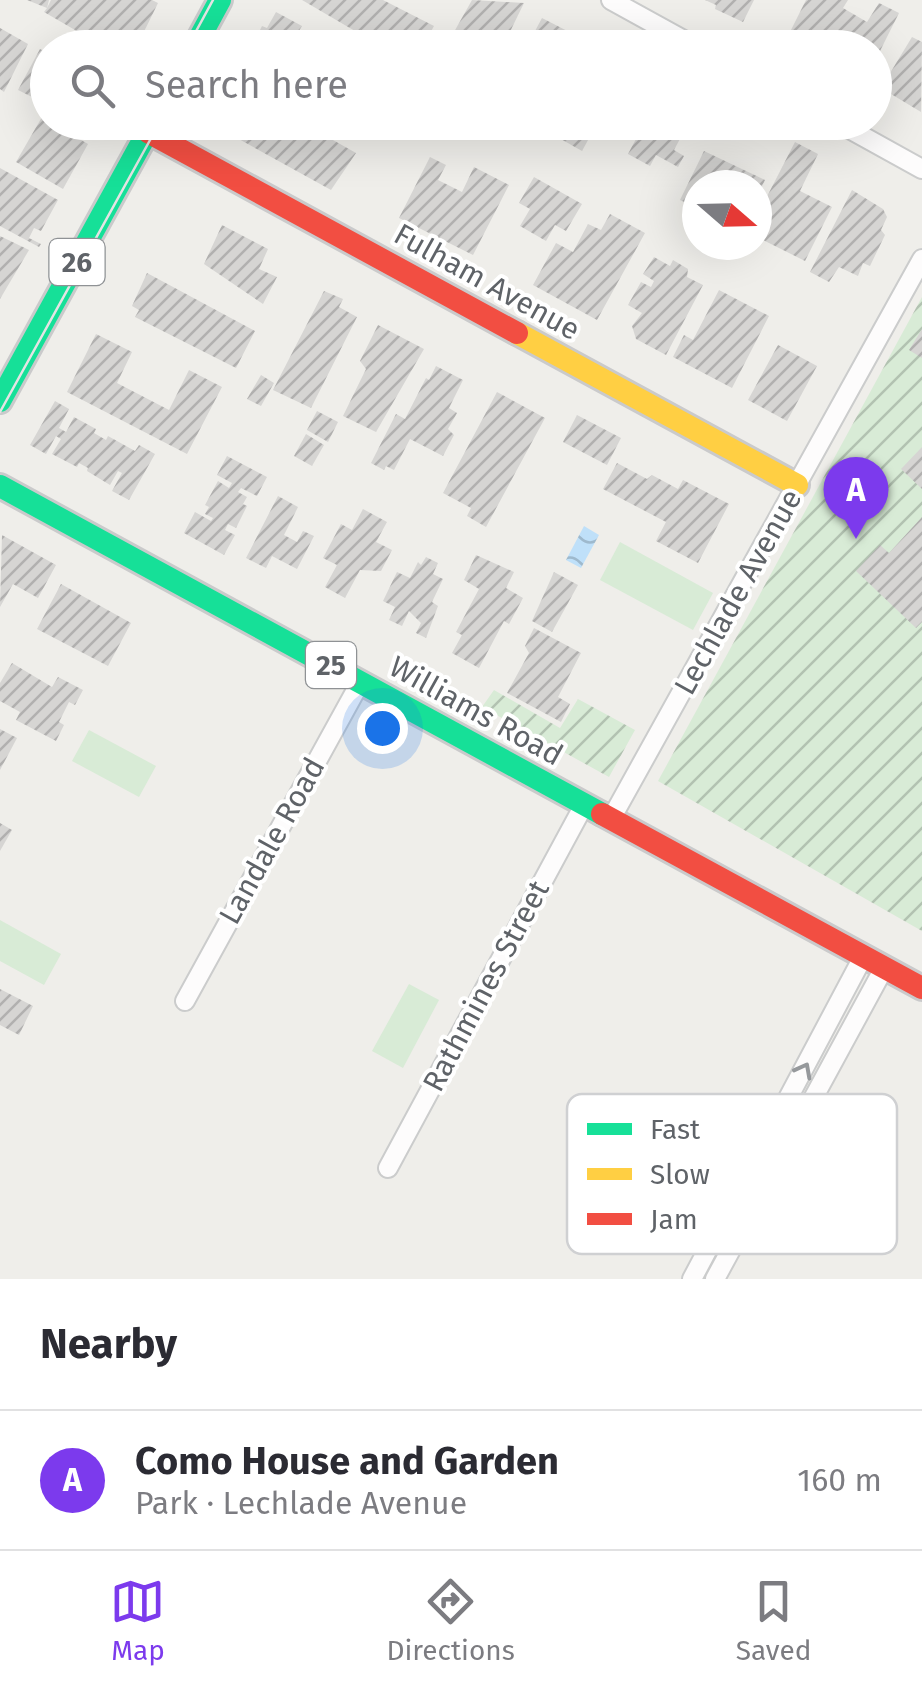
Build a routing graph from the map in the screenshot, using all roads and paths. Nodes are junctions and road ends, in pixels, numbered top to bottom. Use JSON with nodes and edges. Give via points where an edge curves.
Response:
{"nodes":[{"id":1,"x":220,"y":0,"type":"edge"},
{"id":2,"x":611,"y":0,"type":"edge"},
{"id":3,"x":204,"y":30,"type":"edge"},
{"id":4,"x":665,"y":30,"type":"edge"},
{"id":5,"x":144,"y":140,"type":"edge"},
{"id":6,"x":174,"y":140,"type":"edge"},
{"id":7,"x":870,"y":140,"type":"edge"},
{"id":8,"x":922,"y":169,"type":"edge"},
{"id":9,"x":922,"y":259,"type":"edge"},
{"id":10,"x":0,"y":402,"type":"edge"},
{"id":11,"x":797,"y":485,"type":"junction"},
{"id":12,"x":0,"y":486,"type":"edge"},
{"id":13,"x":361,"y":682,"type":"junction"},
{"id":14,"x":584,"y":804,"type":"junction"},
{"id":15,"x":611,"y":820,"type":"junction"},
{"id":16,"x":874,"y":963,"type":"junction"},
{"id":17,"x":922,"y":988,"type":"edge"},
{"id":18,"x":186,"y":1001,"type":"dead end"},
{"id":19,"x":799,"y":1094,"type":"edge"},
{"id":20,"x":808,"y":1094,"type":"edge"},
{"id":21,"x":388,"y":1168,"type":"dead end"},
{"id":22,"x":706,"y":1254,"type":"edge"},
{"id":23,"x":728,"y":1254,"type":"edge"},
{"id":24,"x":692,"y":1279,"type":"edge"},
{"id":25,"x":715,"y":1279,"type":"edge"}],
"edges":[{"from":1,"to":3,"type":"main road"},
{"from":2,"to":4,"type":"street"},
{"from":5,"to":10,"type":"main road","number":"26"},
{"from":6,"to":11,"type":"main road","name":"Fulham Avenue"},
{"from":7,"to":8,"type":"street"},
{"from":9,"to":11,"type":"street","name":"Lechlade Avenue"},
{"from":11,"to":15,"type":"street","name":"Lechlade Avenue"},
{"from":12,"to":13,"type":"main road","name":"Williams Road","number":"25"},
{"from":13,"to":14,"type":"main road","name":"Williams Road","number":"25"},
{"from":13,"to":18,"type":"street","name":"Landale Road"},
{"from":14,"to":15,"type":"main road","name":"Williams Road","number":"25"},
{"from":14,"to":21,"type":"street","name":"Rathmines Street"},
{"from":15,"to":16,"type":"main road","name":"Williams Road","number":"25"},
{"from":16,"to":17,"type":"main road","name":"Williams Road","number":"25"},
{"from":19,"to":16,"type":"street","one_way":true},
{"from":16,"to":20,"type":"street"},
{"from":24,"to":22,"type":"street","one_way":true},
{"from":23,"to":25,"type":"street"}]}
